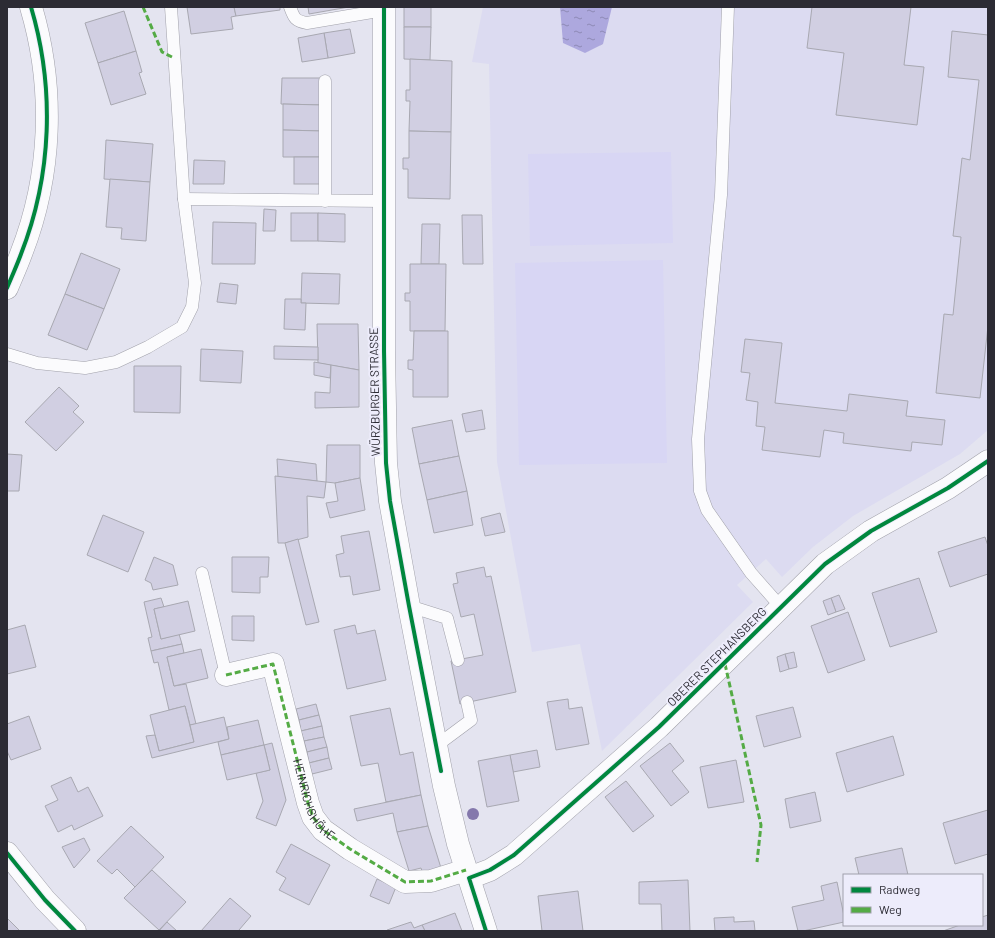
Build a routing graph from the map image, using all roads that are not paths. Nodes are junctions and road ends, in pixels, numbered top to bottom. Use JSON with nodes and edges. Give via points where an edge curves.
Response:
{"nodes":[{"id":1,"x":31,"y":7,"type":"edge"},
{"id":2,"x":171,"y":7,"type":"edge"},
{"id":3,"x":290,"y":7,"type":"edge"},
{"id":4,"x":728,"y":7,"type":"edge"},
{"id":5,"x":384,"y":8,"type":"edge"},
{"id":6,"x":325,"y":81,"type":"dead end"},
{"id":7,"x":184,"y":199,"type":"junction"},
{"id":8,"x":325,"y":201,"type":"junction"},
{"id":9,"x":383,"y":201,"type":"junction"},
{"id":10,"x":7,"y":288,"type":"edge"},
{"id":11,"x":7,"y":354,"type":"edge"},
{"id":12,"x":988,"y":461,"type":"edge"},
{"id":13,"x":202,"y":573,"type":"dead end"},
{"id":14,"x":409,"y":606,"type":"junction"},
{"id":15,"x":781,"y":607,"type":"junction"},
{"id":16,"x":458,"y":660,"type":"dead end"},
{"id":17,"x":226,"y":675,"type":"joint"},
{"id":18,"x":467,"y":702,"type":"dead end"},
{"id":19,"x":436,"y":746,"type":"junction"},
{"id":20,"x":7,"y":853,"type":"edge"},
{"id":21,"x":467,"y":874,"type":"junction"},
{"id":22,"x":75,"y":931,"type":"edge"},
{"id":23,"x":486,"y":931,"type":"edge"}],
"edges":[{"from":1,"to":10,"type":"street","via":[[43,57],[47,97],[47,141],[34,212],[22,253]]},
{"from":2,"to":7,"type":"lane"},
{"from":3,"to":5,"type":"lane","via":[[298,22],[307,23]]},
{"from":4,"to":15,"type":"lane","via":[[721,195],[698,439],[700,491],[707,510],[751,573]]},
{"from":5,"to":9,"type":"street","name":"WÜRZBURGER STRASSE"},
{"from":6,"to":8,"type":"lane"},
{"from":7,"to":8,"type":"lane"},
{"from":7,"to":11,"type":"lane","via":[[195,283],[192,307],[182,327],[116,362],[85,368],[37,363]]},
{"from":8,"to":9,"type":"lane"},
{"from":9,"to":14,"type":"street","name":"WÜRZBURGER STRASSE","via":[[386,463]]},
{"from":12,"to":15,"type":"street","name":"OBERER STEPHANSBERG","via":[[948,488],[871,531],[841,552],[820,568]]},
{"from":13,"to":17,"type":"lane"},
{"from":14,"to":16,"type":"lane","via":[[447,618]]},
{"from":14,"to":19,"type":"street","name":"WÜRZBURGER STRASSE"},
{"from":15,"to":21,"type":"street","name":"OBERER STEPHANSBERG","via":[[660,727],[514,855],[490,870]]},
{"from":17,"to":21,"type":"street","name":"HEINRICHSHÖHE","via":[[273,664],[308,803],[313,817],[323,830],[405,882],[431,881]]},
{"from":18,"to":19,"type":"lane","via":[[471,720]]},
{"from":19,"to":21,"type":"street","name":"WÜRZBURGER STRASSE"},
{"from":20,"to":22,"type":"street","via":[[45,900]]},
{"from":21,"to":23,"type":"street","name":"WÜRZBURGER STRASSE"}]}
